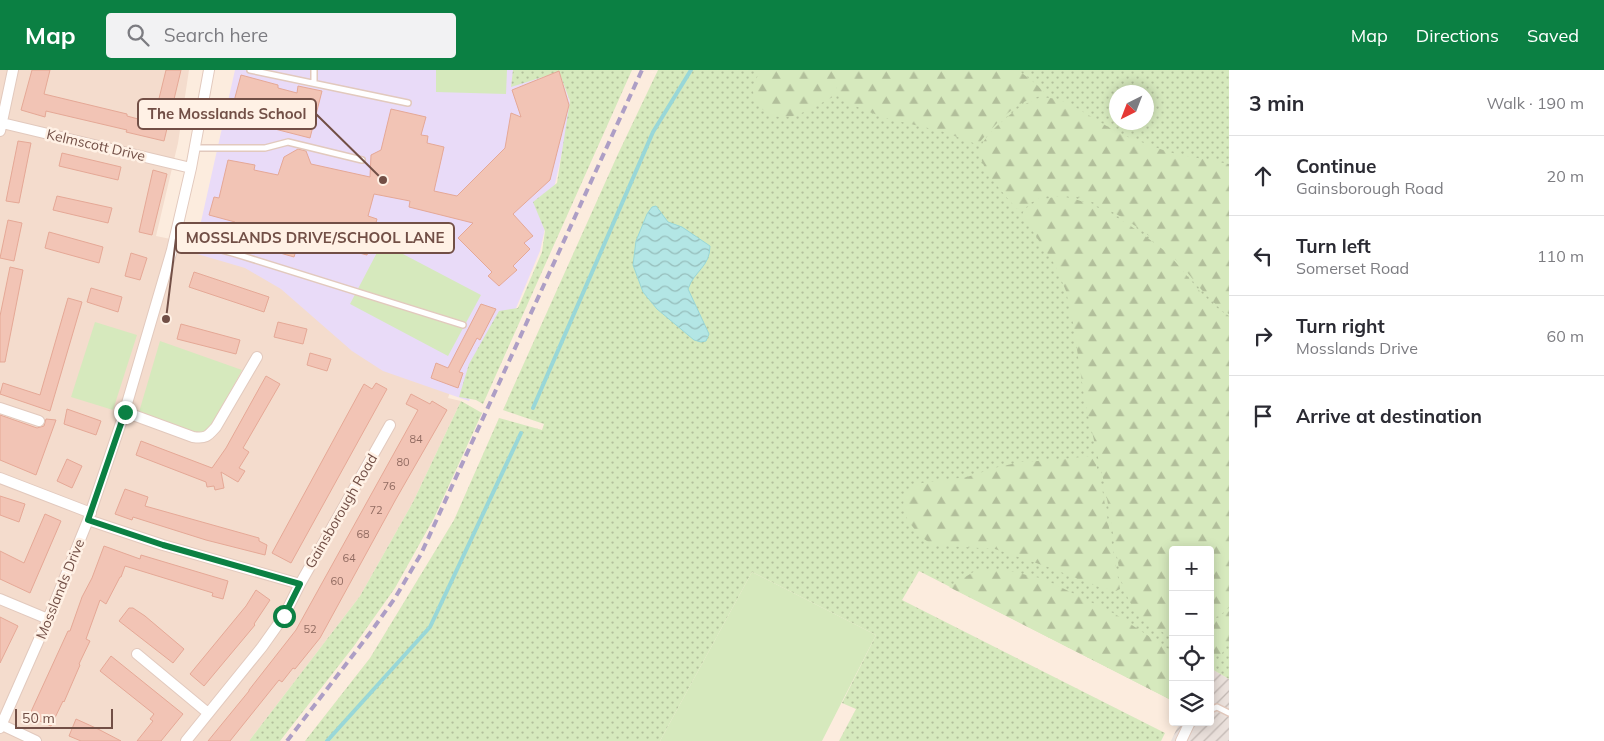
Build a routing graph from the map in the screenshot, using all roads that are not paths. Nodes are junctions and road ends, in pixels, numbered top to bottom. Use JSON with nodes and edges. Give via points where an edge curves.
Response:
{"nodes":[{"id":1,"x":13,"y":70,"type":"edge"},
{"id":2,"x":210,"y":70,"type":"edge"},
{"id":3,"x":250,"y":70,"type":"edge"},
{"id":4,"x":314,"y":70,"type":"edge"},
{"id":5,"x":259,"y":71,"type":"edge"},
{"id":6,"x":314,"y":83,"type":"junction"},
{"id":7,"x":408,"y":103,"type":"dead end"},
{"id":8,"x":1,"y":127,"type":"edge"},
{"id":9,"x":194,"y":148,"type":"junction"},
{"id":10,"x":362,"y":160,"type":"dead end"},
{"id":11,"x":191,"y":168,"type":"junction"},
{"id":12,"x":175,"y":236,"type":"junction"},
{"id":13,"x":463,"y":325,"type":"dead end"},
{"id":14,"x":256,"y":357,"type":"dead end"},
{"id":15,"x":0,"y":408,"type":"edge"},
{"id":16,"x":125,"y":412,"type":"junction"},
{"id":17,"x":40,"y":420,"type":"dead end"},
{"id":18,"x":390,"y":425,"type":"dead end"},
{"id":19,"x":0,"y":478,"type":"edge"},
{"id":20,"x":90,"y":516,"type":"junction"},
{"id":21,"x":300,"y":584,"type":"junction"},
{"id":22,"x":0,"y":599,"type":"edge"},
{"id":23,"x":48,"y":619,"type":"junction"},
{"id":24,"x":137,"y":654,"type":"dead end"},
{"id":25,"x":1214,"y":708,"type":"edge"},
{"id":26,"x":208,"y":713,"type":"junction"},
{"id":27,"x":1229,"y":713,"type":"edge"},
{"id":28,"x":0,"y":726,"type":"edge"},
{"id":29,"x":1188,"y":726,"type":"edge"},
{"id":30,"x":36,"y":741,"type":"edge"},
{"id":31,"x":186,"y":741,"type":"edge"},
{"id":32,"x":1181,"y":741,"type":"edge"}],
"edges":[{"from":1,"to":8,"type":"street"},
{"from":2,"to":9,"type":"street","name":"Mosslands Drive"},
{"from":3,"to":5,"type":"lane"},
{"from":4,"to":6,"type":"lane"},
{"from":5,"to":6,"type":"lane"},
{"from":6,"to":7,"type":"lane"},
{"from":8,"to":11,"type":"street","name":"Kelmscott Drive"},
{"from":9,"to":10,"type":"lane","via":[[265,148],[288,142]]},
{"from":9,"to":11,"type":"street","name":"Mosslands Drive"},
{"from":11,"to":12,"type":"street","name":"Mosslands Drive"},
{"from":12,"to":13,"type":"lane"},
{"from":12,"to":16,"type":"street","name":"Mosslands Drive"},
{"from":14,"to":16,"type":"street","via":[[216,427],[202,439]]},
{"from":15,"to":17,"type":"street"},
{"from":16,"to":20,"type":"street","name":"Mosslands Drive"},
{"from":18,"to":21,"type":"street","name":"Gainsborough Road"},
{"from":19,"to":20,"type":"street"},
{"from":20,"to":21,"type":"street","via":[[163,545]]},
{"from":20,"to":23,"type":"street","name":"Mosslands Drive"},
{"from":21,"to":26,"type":"street","name":"Gainsborough Road","via":[[284,616],[262,647]]},
{"from":22,"to":23,"type":"street"},
{"from":23,"to":28,"type":"street","name":"Mosslands Drive"},
{"from":24,"to":26,"type":"street"},
{"from":25,"to":27,"type":"lane"},
{"from":26,"to":31,"type":"street","name":"Gainsborough Road"},
{"from":28,"to":30,"type":"street"},
{"from":29,"to":32,"type":"street"}]}
